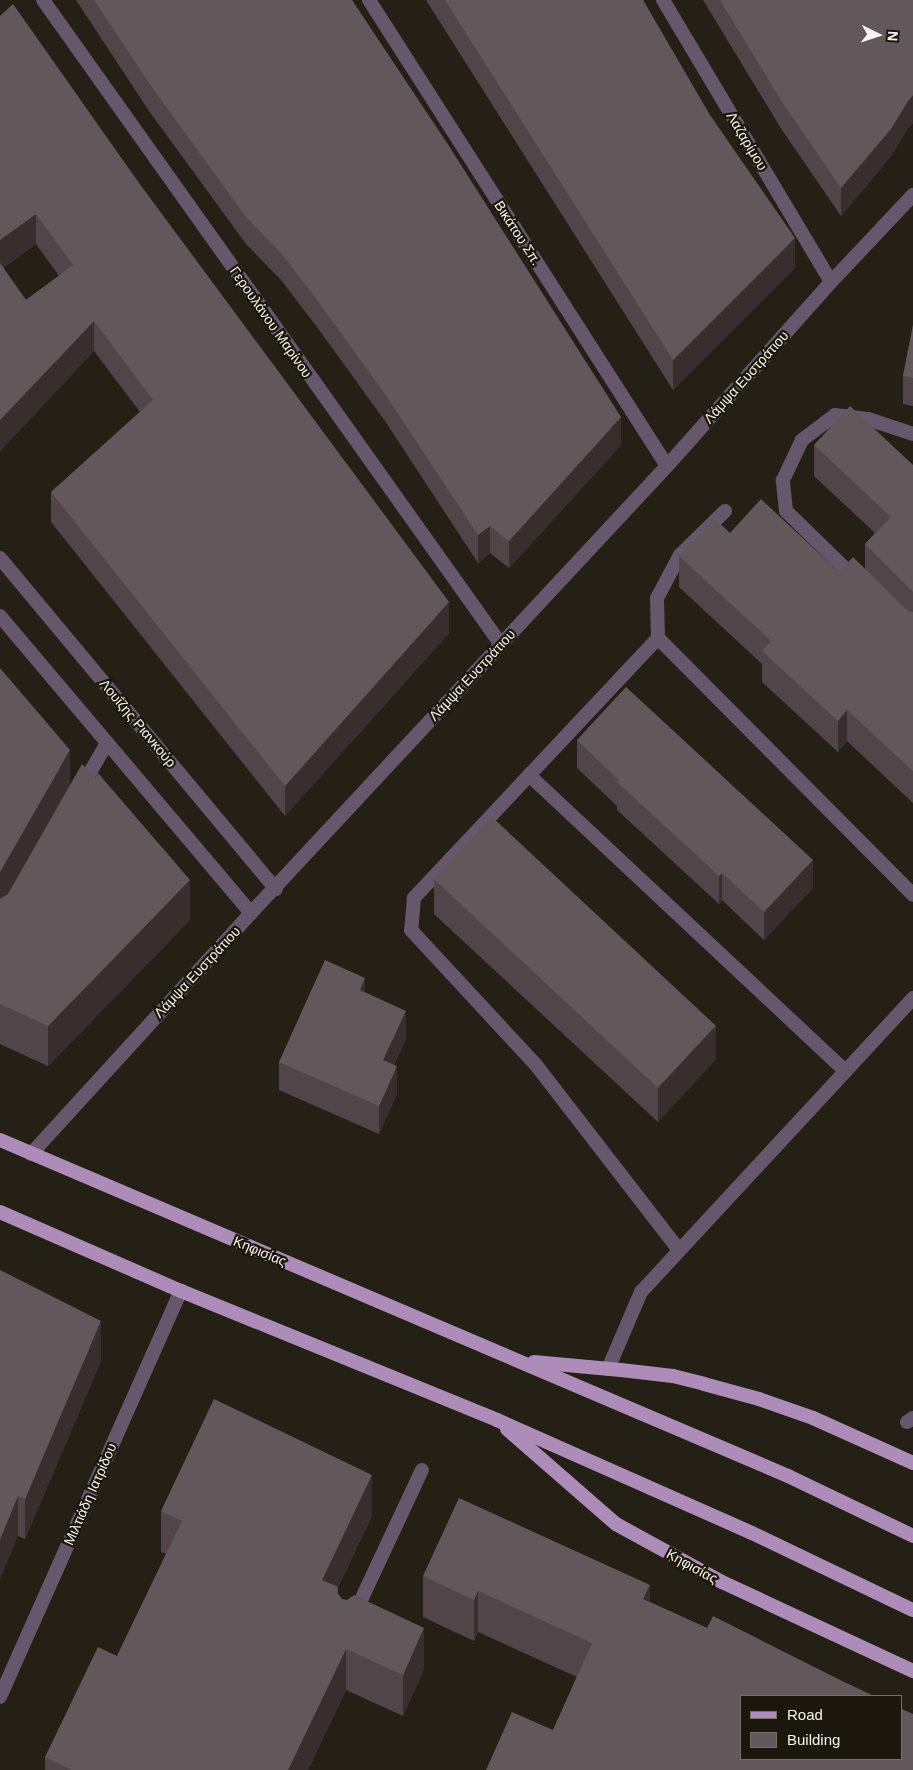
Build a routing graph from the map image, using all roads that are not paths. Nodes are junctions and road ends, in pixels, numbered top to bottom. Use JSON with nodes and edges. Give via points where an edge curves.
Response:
{"nodes":[{"id":1,"x":43,"y":0,"type":"edge"},
{"id":2,"x":369,"y":0,"type":"edge"},
{"id":3,"x":663,"y":0,"type":"edge"},
{"id":4,"x":913,"y":195,"type":"edge"},
{"id":5,"x":831,"y":282,"type":"junction"},
{"id":6,"x":913,"y":434,"type":"edge"},
{"id":7,"x":667,"y":466,"type":"junction"},
{"id":8,"x":725,"y":511,"type":"dead end"},
{"id":9,"x":0,"y":558,"type":"edge"},
{"id":10,"x":864,"y":587,"type":"edge"},
{"id":11,"x":0,"y":616,"type":"edge"},
{"id":12,"x":658,"y":638,"type":"junction"},
{"id":13,"x":500,"y":643,"type":"junction"},
{"id":14,"x":107,"y":743,"type":"junction"},
{"id":15,"x":529,"y":775,"type":"junction"},
{"id":16,"x":73,"y":802,"type":"edge"},
{"id":17,"x":276,"y":889,"type":"junction"},
{"id":18,"x":913,"y":895,"type":"edge"},
{"id":19,"x":251,"y":913,"type":"junction"},
{"id":20,"x":913,"y":998,"type":"edge"},
{"id":21,"x":845,"y":1071,"type":"junction"},
{"id":22,"x":0,"y":1140,"type":"edge"},
{"id":23,"x":31,"y":1154,"type":"junction"},
{"id":24,"x":0,"y":1212,"type":"edge"},
{"id":25,"x":679,"y":1250,"type":"junction"},
{"id":26,"x":181,"y":1291,"type":"junction"},
{"id":27,"x":521,"y":1361,"type":"junction"},
{"id":28,"x":608,"y":1369,"type":"junction"},
{"id":29,"x":497,"y":1420,"type":"junction"},
{"id":30,"x":913,"y":1463,"type":"edge"},
{"id":31,"x":422,"y":1470,"type":"dead end"},
{"id":32,"x":913,"y":1536,"type":"edge"},
{"id":33,"x":913,"y":1610,"type":"edge"},
{"id":34,"x":346,"y":1632,"type":"edge"},
{"id":35,"x":913,"y":1671,"type":"edge"},
{"id":36,"x":0,"y":1697,"type":"edge"}],
"edges":[{"from":1,"to":13,"type":"street","name":"Γερουλάνου Μαρίνου"},
{"from":2,"to":7,"type":"street","name":"Βικάτου Σπ."},
{"from":3,"to":5,"type":"street","name":"Λαζαρίμου"},
{"from":4,"to":5,"type":"street","name":"Λάμψα Ευστράτιου"},
{"from":5,"to":7,"type":"street","name":"Λάμψα Ευστράτιου"},
{"from":6,"to":10,"type":"street","via":[[868,419],[835,415],[802,440],[783,480],[786,511]]},
{"from":7,"to":13,"type":"street","name":"Λάμψα Ευστράτιου"},
{"from":8,"to":12,"type":"street","via":[[680,555],[657,598]]},
{"from":9,"to":17,"type":"street","name":"Λουΐζης Ριανκούρ"},
{"from":11,"to":14,"type":"street"},
{"from":12,"to":15,"type":"street"},
{"from":12,"to":18,"type":"street"},
{"from":13,"to":17,"type":"street","name":"Λάμψα Ευστράτιου"},
{"from":14,"to":16,"type":"street"},
{"from":14,"to":19,"type":"street"},
{"from":15,"to":21,"type":"street"},
{"from":15,"to":25,"type":"street","via":[[414,898],[411,930],[536,1065]]},
{"from":17,"to":19,"type":"street","name":"Λάμψα Ευστράτιου"},
{"from":19,"to":23,"type":"street","name":"Λάμψα Ευστράτιου"},
{"from":20,"to":21,"type":"street"},
{"from":21,"to":25,"type":"street"},
{"from":22,"to":23,"type":"main road","name":"Κηφισίας"},
{"from":23,"to":27,"type":"main road","name":"Κηφισίας"},
{"from":24,"to":26,"type":"main road","name":"Κηφισίας"},
{"from":25,"to":28,"type":"street","via":[[641,1292]]},
{"from":26,"to":29,"type":"main road","name":"Κηφισίας"},
{"from":26,"to":36,"type":"street","name":"Μιλτιάδη Ιατρίδου"},
{"from":27,"to":28,"type":"main road","name":"Κηφισίας"},
{"from":27,"to":32,"type":"main road","name":"Κηφισίας","via":[[788,1476]]},
{"from":28,"to":30,"type":"main road","name":"Κηφισίας","via":[[673,1376],[759,1399]]},
{"from":29,"to":33,"type":"main road","name":"Κηφισίας","via":[[752,1532]]},
{"from":29,"to":35,"type":"main road","name":"Κηφισίας","via":[[616,1524],[722,1582]]},
{"from":31,"to":34,"type":"street"}]}
